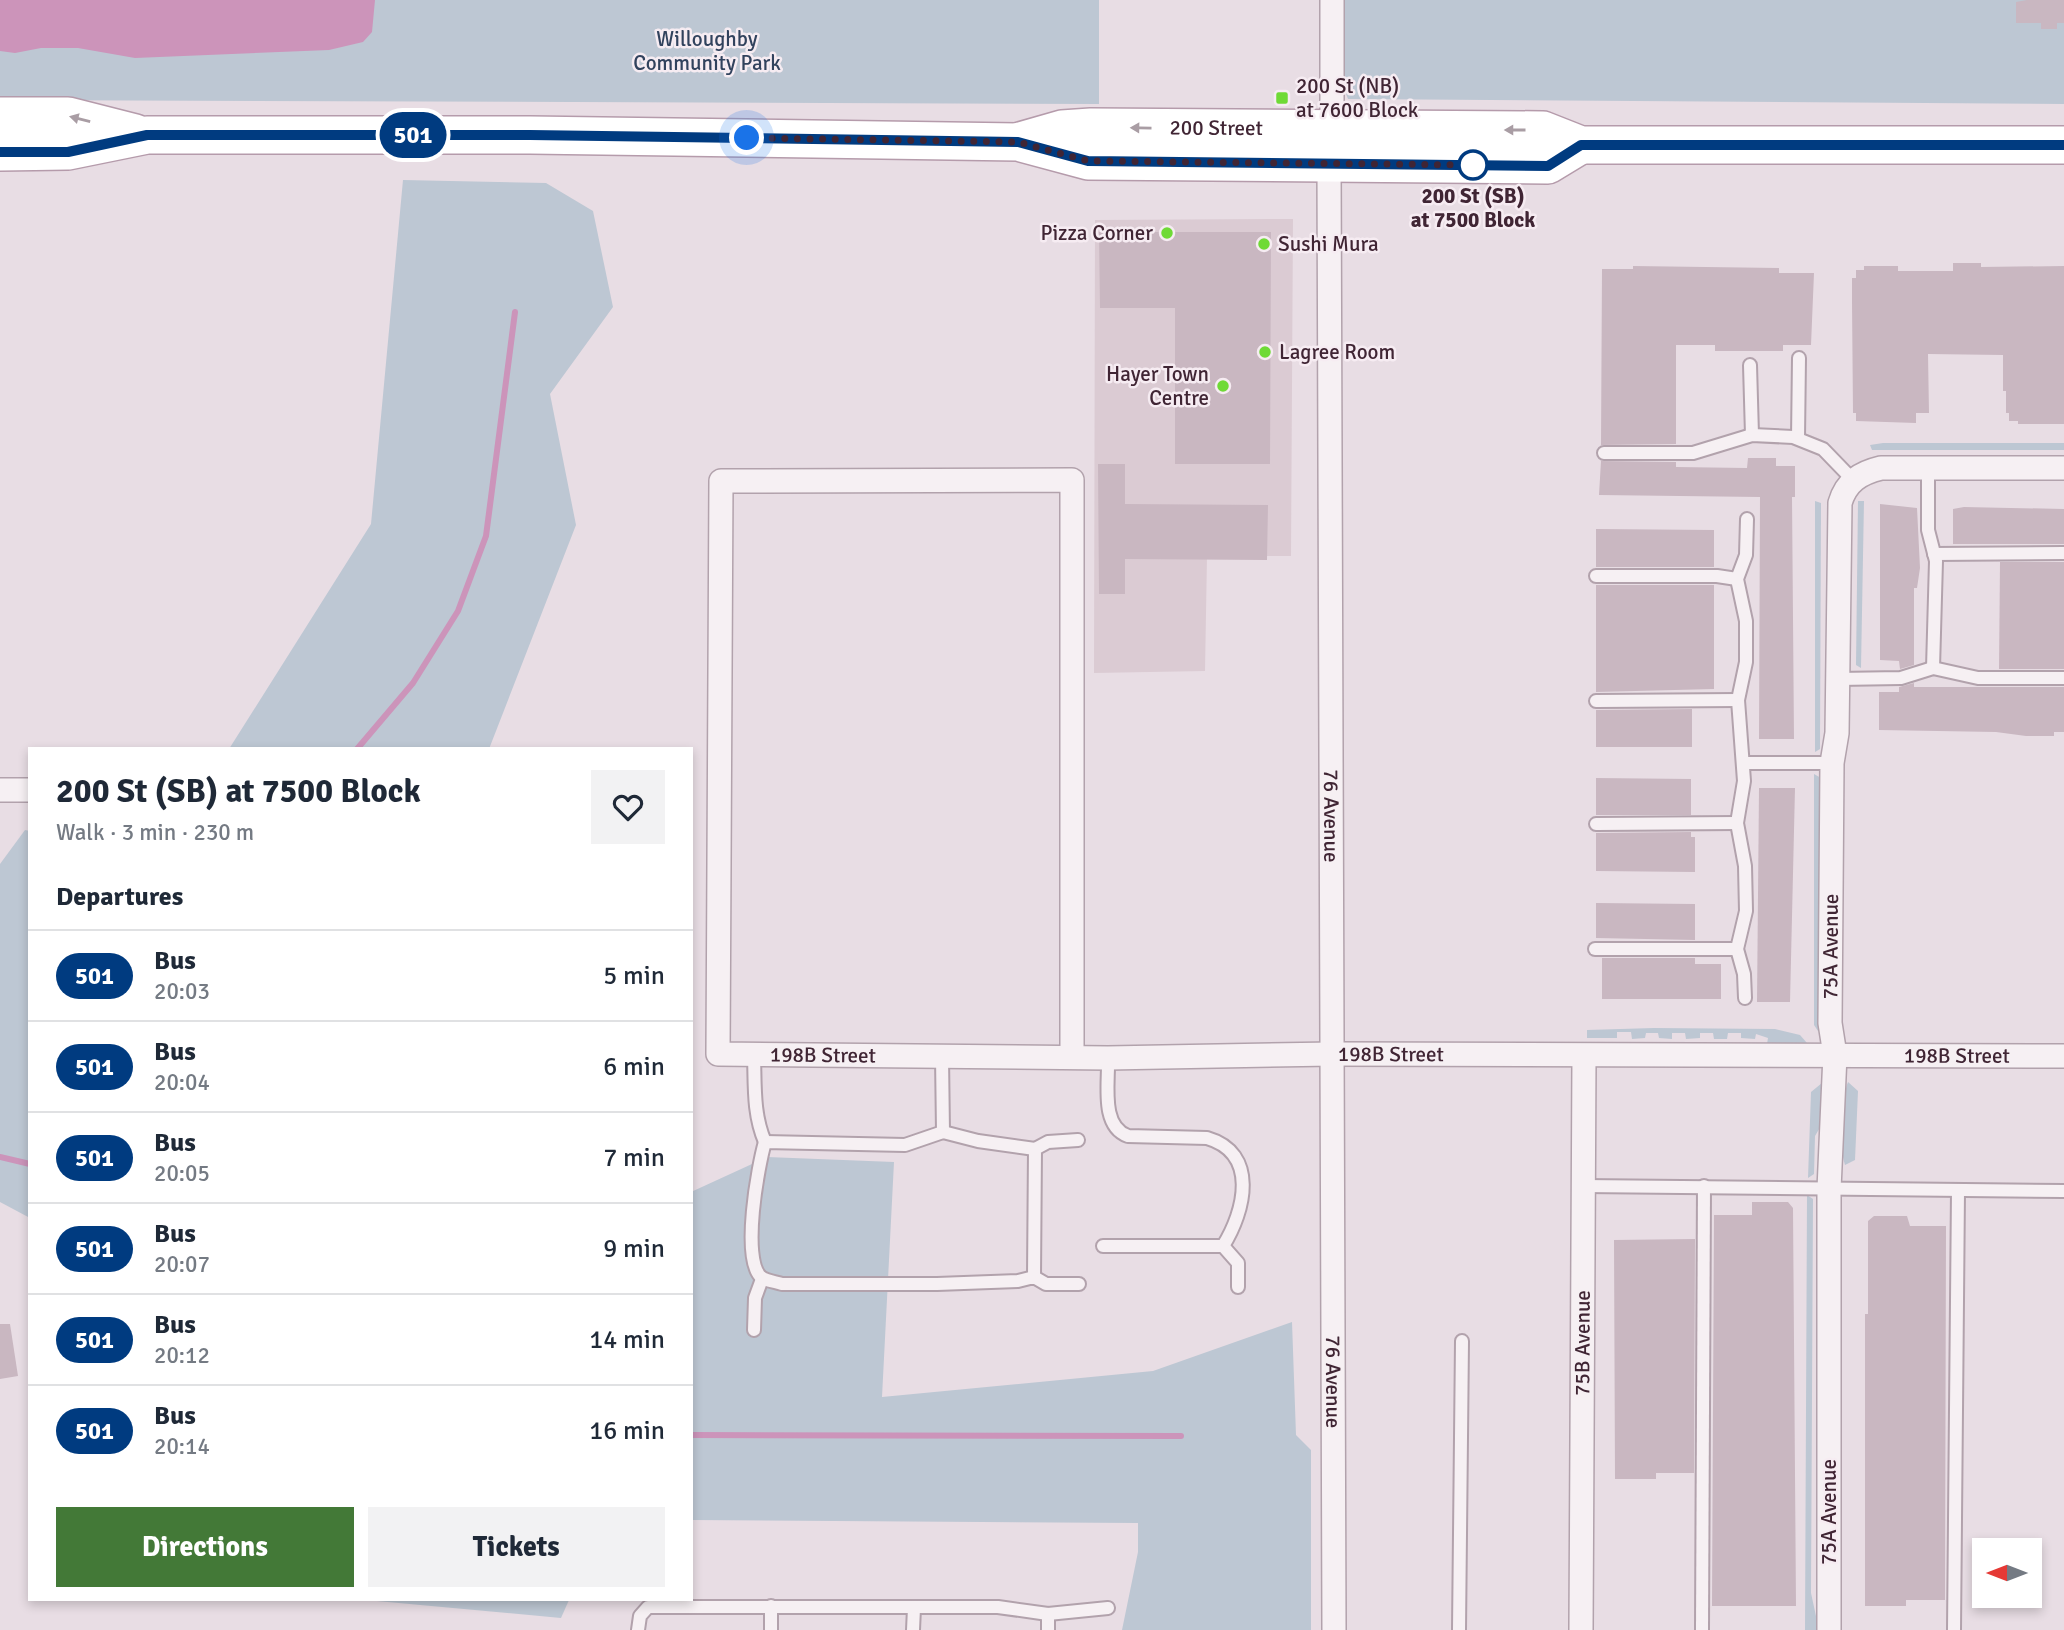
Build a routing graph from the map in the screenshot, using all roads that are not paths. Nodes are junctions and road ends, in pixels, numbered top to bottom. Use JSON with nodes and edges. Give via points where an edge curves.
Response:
{"nodes":[{"id":1,"x":1332,"y":0,"type":"edge"},
{"id":2,"x":0,"y":116,"type":"edge"},
{"id":3,"x":147,"y":135,"type":"junction"},
{"id":4,"x":2064,"y":145,"type":"edge"},
{"id":5,"x":1331,"y":146,"type":"junction"},
{"id":6,"x":0,"y":152,"type":"edge"},
{"id":7,"x":1799,"y":358,"type":"dead end"},
{"id":8,"x":1750,"y":365,"type":"dead end"},
{"id":9,"x":1752,"y":435,"type":"junction"},
{"id":10,"x":1798,"y":438,"type":"junction"},
{"id":11,"x":1604,"y":453,"type":"dead end"},
{"id":12,"x":1928,"y":467,"type":"junction"},
{"id":13,"x":2064,"y":468,"type":"edge"},
{"id":14,"x":1853,"y":480,"type":"junction"},
{"id":15,"x":1747,"y":519,"type":"dead end"},
{"id":16,"x":2064,"y":553,"type":"edge"},
{"id":17,"x":1934,"y":554,"type":"junction"},
{"id":18,"x":1596,"y":576,"type":"dead end"},
{"id":19,"x":1737,"y":579,"type":"junction"},
{"id":20,"x":1933,"y":668,"type":"junction"},
{"id":21,"x":1838,"y":678,"type":"junction"},
{"id":22,"x":2064,"y":678,"type":"edge"},
{"id":23,"x":1738,"y":700,"type":"junction"},
{"id":24,"x":1596,"y":701,"type":"dead end"},
{"id":25,"x":1744,"y":762,"type":"junction"},
{"id":26,"x":1832,"y":763,"type":"junction"},
{"id":27,"x":0,"y":790,"type":"edge"},
{"id":28,"x":28,"y":790,"type":"edge"},
{"id":29,"x":1737,"y":823,"type":"junction"},
{"id":30,"x":1595,"y":824,"type":"dead end"},
{"id":31,"x":1595,"y":949,"type":"dead end"},
{"id":32,"x":1737,"y":949,"type":"junction"},
{"id":33,"x":1745,"y":998,"type":"dead end"},
{"id":34,"x":1334,"y":1054,"type":"junction"},
{"id":35,"x":754,"y":1055,"type":"junction"},
{"id":36,"x":1835,"y":1055,"type":"junction"},
{"id":37,"x":2064,"y":1056,"type":"edge"},
{"id":38,"x":942,"y":1057,"type":"junction"},
{"id":39,"x":1072,"y":1057,"type":"junction"},
{"id":40,"x":1584,"y":1057,"type":"junction"},
{"id":41,"x":1108,"y":1058,"type":"junction"},
{"id":42,"x":943,"y":1132,"type":"junction"},
{"id":43,"x":1078,"y":1140,"type":"dead end"},
{"id":44,"x":765,"y":1142,"type":"junction"},
{"id":45,"x":1035,"y":1149,"type":"junction"},
{"id":46,"x":1583,"y":1186,"type":"junction"},
{"id":47,"x":1704,"y":1186,"type":"junction"},
{"id":48,"x":1829,"y":1189,"type":"junction"},
{"id":49,"x":1958,"y":1191,"type":"junction"},
{"id":50,"x":2064,"y":1191,"type":"edge"},
{"id":51,"x":1103,"y":1246,"type":"dead end"},
{"id":52,"x":1223,"y":1246,"type":"junction"},
{"id":53,"x":1034,"y":1277,"type":"junction"},
{"id":54,"x":762,"y":1279,"type":"junction"},
{"id":55,"x":1079,"y":1284,"type":"dead end"},
{"id":56,"x":1238,"y":1287,"type":"dead end"},
{"id":57,"x":754,"y":1330,"type":"dead end"},
{"id":58,"x":1462,"y":1341,"type":"dead end"},
{"id":59,"x":771,"y":1606,"type":"junction"},
{"id":60,"x":914,"y":1608,"type":"junction"},
{"id":61,"x":1108,"y":1608,"type":"dead end"},
{"id":62,"x":1048,"y":1614,"type":"junction"},
{"id":63,"x":638,"y":1630,"type":"edge"},
{"id":64,"x":771,"y":1630,"type":"edge"},
{"id":65,"x":913,"y":1630,"type":"edge"},
{"id":66,"x":1048,"y":1630,"type":"edge"},
{"id":67,"x":1334,"y":1630,"type":"edge"},
{"id":68,"x":1459,"y":1630,"type":"edge"},
{"id":69,"x":1581,"y":1630,"type":"edge"},
{"id":70,"x":1702,"y":1630,"type":"edge"},
{"id":71,"x":1829,"y":1630,"type":"edge"},
{"id":72,"x":1954,"y":1630,"type":"edge"}],
"edges":[{"from":1,"to":5,"type":"street","name":"76 Avenue"},
{"from":3,"to":2,"type":"main road","name":"200 Street","one_way":true,"via":[[68,116]]},
{"from":3,"to":5,"type":"main road","name":"200 Street","via":[[1018,142],[1088,161]]},
{"from":3,"to":6,"type":"main road","name":"200 Street","via":[[68,152]]},
{"from":4,"to":5,"type":"main road","name":"200 Street","via":[[1581,145],[1548,166]]},
{"from":5,"to":34,"type":"street","name":"76 Avenue"},
{"from":7,"to":10,"type":"lane"},
{"from":8,"to":9,"type":"lane"},
{"from":9,"to":10,"type":"lane"},
{"from":9,"to":11,"type":"lane","via":[[1693,453]]},
{"from":10,"to":14,"type":"lane","via":[[1823,449]]},
{"from":12,"to":13,"type":"street"},
{"from":12,"to":14,"type":"street","via":[[1881,468]]},
{"from":12,"to":17,"type":"lane","via":[[1928,530]]},
{"from":14,"to":21,"type":"street","name":"75A Avenue","via":[[1842,495],[1838,515]]},
{"from":15,"to":19,"type":"lane","via":[[1746,555]]},
{"from":16,"to":17,"type":"lane"},
{"from":17,"to":20,"type":"lane"},
{"from":18,"to":19,"type":"lane"},
{"from":19,"to":23,"type":"lane","via":[[1746,621],[1746,662]]},
{"from":20,"to":21,"type":"lane","via":[[1901,678]]},
{"from":20,"to":22,"type":"lane","via":[[1978,678]]},
{"from":21,"to":26,"type":"street","name":"75A Avenue"},
{"from":23,"to":24,"type":"lane"},
{"from":23,"to":25,"type":"lane"},
{"from":25,"to":26,"type":"lane"},
{"from":25,"to":29,"type":"lane"},
{"from":26,"to":36,"type":"street","name":"75A Avenue","via":[[1830,1023]]},
{"from":27,"to":28,"type":"street"},
{"from":29,"to":30,"type":"lane"},
{"from":29,"to":32,"type":"lane","via":[[1745,866],[1746,911]]},
{"from":31,"to":32,"type":"lane"},
{"from":32,"to":33,"type":"lane"},
{"from":34,"to":40,"type":"street","name":"198B Street"},
{"from":34,"to":41,"type":"street","name":"198B Street"},
{"from":34,"to":67,"type":"street","name":"76 Avenue"},
{"from":35,"to":38,"type":"street","name":"198B Street"},
{"from":35,"to":39,"type":"street","name":"198B Street","via":[[718,1054],[721,481],[1072,480]]},
{"from":35,"to":44,"type":"lane","via":[[757,1124]]},
{"from":36,"to":37,"type":"street","name":"198B Street"},
{"from":36,"to":40,"type":"street","name":"198B Street"},
{"from":36,"to":48,"type":"street","name":"75A Avenue"},
{"from":38,"to":39,"type":"street","name":"198B Street"},
{"from":38,"to":42,"type":"lane"},
{"from":39,"to":41,"type":"street","name":"198B Street"},
{"from":40,"to":46,"type":"street","name":"75B Avenue"},
{"from":41,"to":52,"type":"lane","via":[[1109,1112],[1120,1133],[1207,1138],[1232,1150],[1240,1161],[1242,1197],[1236,1225]]},
{"from":42,"to":44,"type":"lane","via":[[905,1145]]},
{"from":42,"to":45,"type":"lane"},
{"from":43,"to":45,"type":"lane","via":[[1048,1142]]},
{"from":44,"to":54,"type":"lane","via":[[753,1192],[752,1238]]},
{"from":45,"to":53,"type":"lane"},
{"from":46,"to":47,"type":"lane"},
{"from":46,"to":69,"type":"street","name":"75B Avenue"},
{"from":47,"to":48,"type":"lane"},
{"from":47,"to":70,"type":"lane"},
{"from":48,"to":49,"type":"lane"},
{"from":48,"to":71,"type":"street","name":"75A Avenue"},
{"from":49,"to":50,"type":"lane"},
{"from":49,"to":72,"type":"lane"},
{"from":51,"to":52,"type":"lane"},
{"from":52,"to":56,"type":"lane","via":[[1238,1264]]},
{"from":53,"to":54,"type":"lane","via":[[937,1284],[782,1284]]},
{"from":53,"to":55,"type":"lane","via":[[1046,1284]]},
{"from":54,"to":57,"type":"lane","via":[[755,1298]]},
{"from":58,"to":68,"type":"lane"},
{"from":59,"to":60,"type":"lane"},
{"from":59,"to":63,"type":"lane","via":[[648,1607],[640,1616]]},
{"from":59,"to":64,"type":"lane"},
{"from":60,"to":62,"type":"lane","via":[[998,1607]]},
{"from":60,"to":65,"type":"lane"},
{"from":61,"to":62,"type":"lane"},
{"from":62,"to":66,"type":"lane"}]}
